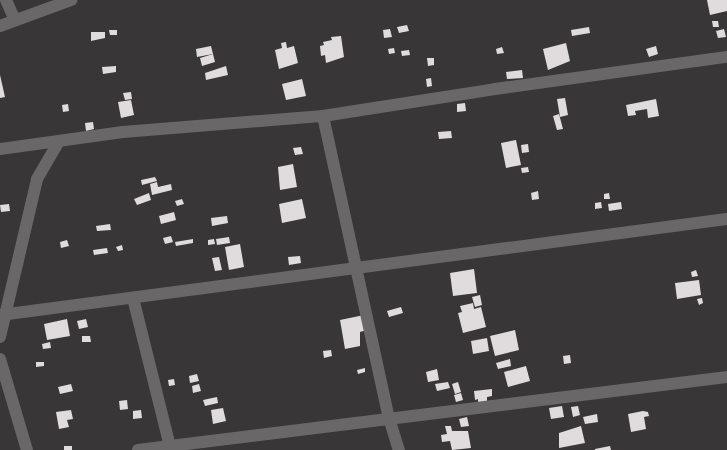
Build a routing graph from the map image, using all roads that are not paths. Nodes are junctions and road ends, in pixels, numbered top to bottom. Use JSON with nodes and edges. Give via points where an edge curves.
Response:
{"nodes":[{"id":1,"x":6,"y":0,"type":"edge"},
{"id":2,"x":71,"y":0,"type":"edge"},
{"id":3,"x":15,"y":20,"type":"junction"},
{"id":4,"x":0,"y":26,"type":"edge"},
{"id":5,"x":727,"y":57,"type":"edge"},
{"id":6,"x":323,"y":116,"type":"junction"},
{"id":7,"x":59,"y":141,"type":"junction"},
{"id":8,"x":0,"y":149,"type":"edge"},
{"id":9,"x":727,"y":219,"type":"edge"},
{"id":10,"x":357,"y":266,"type":"junction"},
{"id":11,"x":133,"y":298,"type":"junction"},
{"id":12,"x":4,"y":314,"type":"edge"},
{"id":13,"x":0,"y":337,"type":"edge"},
{"id":14,"x":0,"y":359,"type":"edge"},
{"id":15,"x":727,"y":377,"type":"edge"},
{"id":16,"x":389,"y":418,"type":"junction"},
{"id":17,"x":170,"y":448,"type":"edge"},
{"id":18,"x":27,"y":450,"type":"edge"},
{"id":19,"x":138,"y":450,"type":"edge"},
{"id":20,"x":399,"y":450,"type":"edge"}],
"edges":[{"from":1,"to":3,"type":"street"},
{"from":2,"to":3,"type":"street"},
{"from":3,"to":4,"type":"street"},
{"from":5,"to":6,"type":"street"},
{"from":6,"to":7,"type":"street","via":[[123,132]]},
{"from":6,"to":10,"type":"street"},
{"from":7,"to":8,"type":"street"},
{"from":7,"to":12,"type":"street","via":[[37,179]]},
{"from":9,"to":10,"type":"street"},
{"from":10,"to":11,"type":"street"},
{"from":10,"to":16,"type":"street"},
{"from":11,"to":12,"type":"street"},
{"from":11,"to":17,"type":"street"},
{"from":12,"to":13,"type":"street"},
{"from":14,"to":18,"type":"street"},
{"from":15,"to":16,"type":"street"},
{"from":16,"to":17,"type":"street"},
{"from":16,"to":20,"type":"street"},
{"from":17,"to":19,"type":"street"}]}
